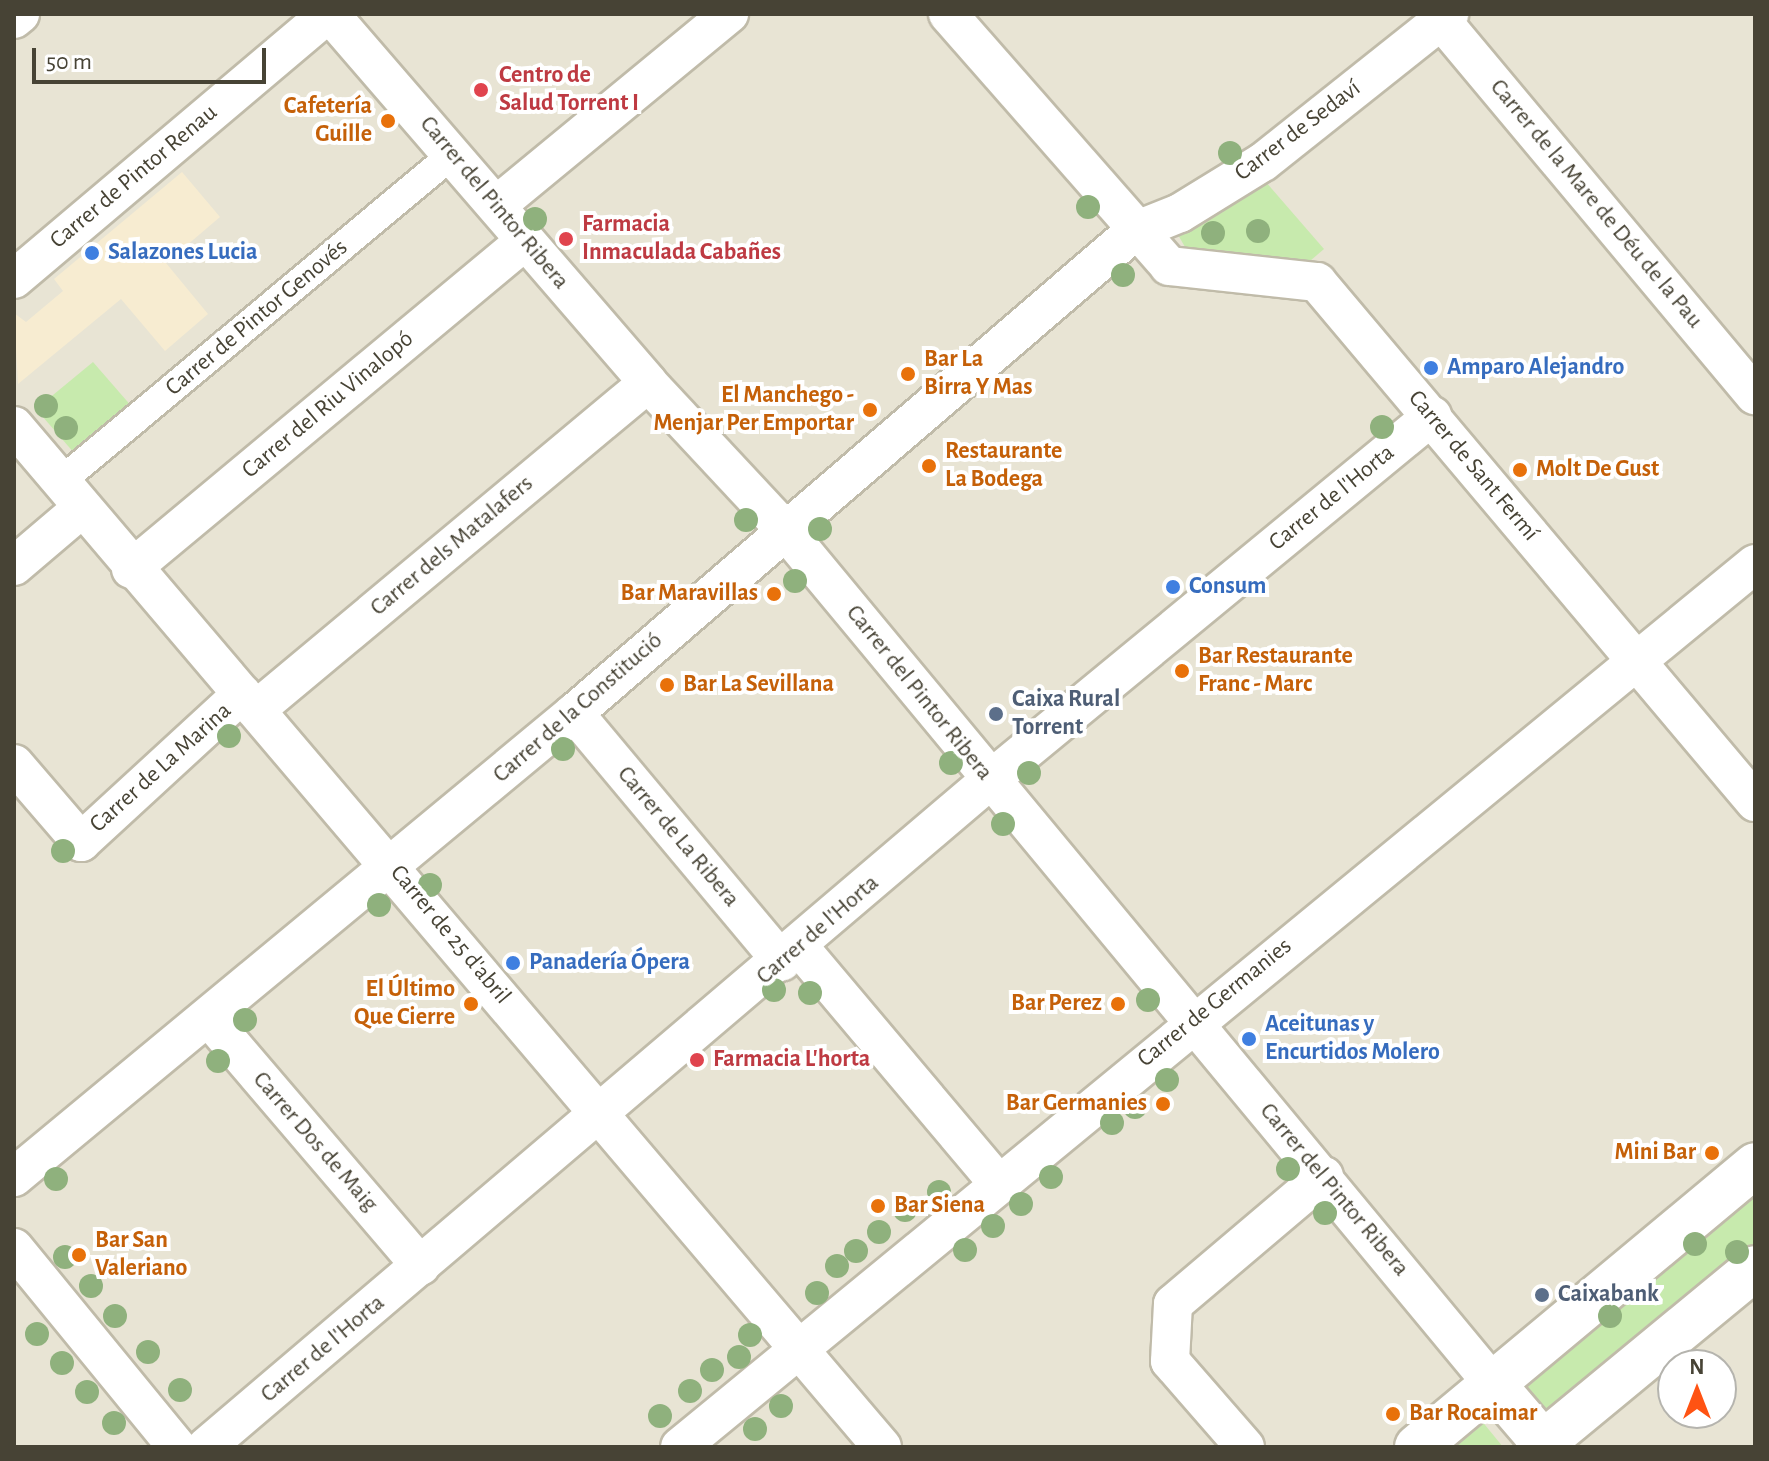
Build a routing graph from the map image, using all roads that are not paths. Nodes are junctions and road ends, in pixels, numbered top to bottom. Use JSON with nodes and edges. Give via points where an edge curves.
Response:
{"nodes":[{"id":1,"x":20,"y":14,"type":"edge"},
{"id":2,"x":329,"y":14,"type":"edge"},
{"id":3,"x":729,"y":14,"type":"edge"},
{"id":4,"x":948,"y":14,"type":"edge"},
{"id":5,"x":1442,"y":16,"type":"edge"},
{"id":6,"x":14,"y":19,"type":"edge"},
{"id":7,"x":454,"y":153,"type":"junction"},
{"id":8,"x":497,"y":205,"type":"junction"},
{"id":9,"x":1135,"y":231,"type":"junction"},
{"id":10,"x":525,"y":241,"type":"junction"},
{"id":11,"x":14,"y":279,"type":"edge"},
{"id":12,"x":648,"y":383,"type":"junction"},
{"id":13,"x":1755,"y":395,"type":"edge"},
{"id":14,"x":1432,"y":416,"type":"junction"},
{"id":15,"x":14,"y":426,"type":"edge"},
{"id":16,"x":70,"y":496,"type":"junction"},
{"id":17,"x":785,"y":530,"type":"junction"},
{"id":18,"x":1755,"y":564,"type":"edge"},
{"id":19,"x":14,"y":566,"type":"edge"},
{"id":20,"x":131,"y":569,"type":"junction"},
{"id":21,"x":1638,"y":661,"type":"junction"},
{"id":22,"x":250,"y":702,"type":"junction"},
{"id":23,"x":574,"y":713,"type":"junction"},
{"id":24,"x":14,"y":764,"type":"edge"},
{"id":25,"x":990,"y":780,"type":"junction"},
{"id":26,"x":1755,"y":802,"type":"edge"},
{"id":27,"x":392,"y":866,"type":"junction"},
{"id":28,"x":791,"y":955,"type":"junction"},
{"id":29,"x":209,"y":1018,"type":"junction"},
{"id":30,"x":1192,"y":1021,"type":"junction"},
{"id":31,"x":600,"y":1115,"type":"junction"},
{"id":32,"x":1755,"y":1165,"type":"edge"},
{"id":33,"x":1324,"y":1176,"type":"junction"},
{"id":34,"x":14,"y":1177,"type":"edge"},
{"id":35,"x":998,"y":1183,"type":"junction"},
{"id":36,"x":14,"y":1248,"type":"edge"},
{"id":37,"x":421,"y":1266,"type":"junction"},
{"id":38,"x":1755,"y":1268,"type":"edge"},
{"id":39,"x":796,"y":1349,"type":"junction"},
{"id":40,"x":1493,"y":1384,"type":"junction"},
{"id":41,"x":1543,"y":1445,"type":"edge"},
{"id":42,"x":177,"y":1447,"type":"edge"},
{"id":43,"x":206,"y":1447,"type":"edge"},
{"id":44,"x":680,"y":1447,"type":"edge"},
{"id":45,"x":882,"y":1447,"type":"edge"},
{"id":46,"x":1245,"y":1447,"type":"edge"},
{"id":47,"x":1417,"y":1447,"type":"edge"}],
"edges":[{"from":1,"to":6,"type":"street"},
{"from":2,"to":7,"type":"street","name":"Carrer del Pintor Ribera"},
{"from":2,"to":11,"type":"street","name":"Carrer de Pintor Renau"},
{"from":3,"to":8,"type":"street"},
{"from":4,"to":9,"type":"street","name":"Carrer de Sant Fermí"},
{"from":5,"to":9,"type":"street","name":"Carrer de Sedaví","via":[[1263,162],[1180,213]]},
{"from":5,"to":13,"type":"street","name":"Carrer de la Mare de Déu de la Pau"},
{"from":7,"to":8,"type":"street","name":"Carrer del Pintor Ribera"},
{"from":7,"to":16,"type":"street","name":"Carrer de Pintor Genovés"},
{"from":8,"to":10,"type":"street","name":"Carrer del Pintor Ribera"},
{"from":9,"to":14,"type":"street","name":"Carrer de Sant Fermí","via":[[1169,266],[1317,282]]},
{"from":9,"to":17,"type":"street","name":"Carrer de la Constitució"},
{"from":10,"to":12,"type":"street","name":"Carrer del Pintor Ribera"},
{"from":10,"to":20,"type":"street","name":"Carrer del Riu Vinalopó"},
{"from":12,"to":17,"type":"street","name":"Carrer del Pintor Ribera"},
{"from":12,"to":22,"type":"street","name":"Carrer dels Matalafers"},
{"from":14,"to":21,"type":"street","name":"Carrer de Sant Fermí"},
{"from":14,"to":25,"type":"street","name":"Carrer de l'Horta"},
{"from":15,"to":16,"type":"street","name":"Carrer de 25 d'abril"},
{"from":16,"to":19,"type":"street"},
{"from":16,"to":20,"type":"street","name":"Carrer de 25 d'abril"},
{"from":17,"to":23,"type":"street","name":"Carrer de la Constitució"},
{"from":17,"to":25,"type":"street","name":"Carrer del Pintor Ribera"},
{"from":18,"to":21,"type":"street","name":"Carrer de Germanies"},
{"from":20,"to":22,"type":"street","name":"Carrer de 25 d'abril"},
{"from":21,"to":26,"type":"street","name":"Carrer de Sant Fermí"},
{"from":21,"to":30,"type":"street","name":"Carrer de Germanies"},
{"from":22,"to":24,"type":"street","name":"Carrer de La Marina","via":[[81,842]]},
{"from":22,"to":27,"type":"street","name":"Carrer de 25 d'abril"},
{"from":23,"to":27,"type":"street","name":"Carrer de la Constitució"},
{"from":23,"to":28,"type":"street","name":"Carrer de La Ribera"},
{"from":25,"to":28,"type":"street","name":"Carrer de l'Horta"},
{"from":25,"to":30,"type":"street","name":"Carrer del Pintor Ribera"},
{"from":27,"to":29,"type":"street","name":"Carrer de la Constitució"},
{"from":27,"to":31,"type":"street","name":"Carrer de 25 d'abril"},
{"from":28,"to":31,"type":"street","name":"Carrer de l'Horta"},
{"from":28,"to":35,"type":"street","name":"Carrer de La Ribera"},
{"from":29,"to":34,"type":"street","name":"Carrer de la Constitució"},
{"from":29,"to":37,"type":"street","name":"Carrer Dos de Maig"},
{"from":30,"to":33,"type":"street","name":"Carrer del Pintor Ribera"},
{"from":30,"to":35,"type":"street","name":"Carrer de Germanies"},
{"from":31,"to":37,"type":"street","name":"Carrer de l'Horta"},
{"from":31,"to":39,"type":"street","name":"Carrer de 25 d'abril"},
{"from":32,"to":40,"type":"street"},
{"from":33,"to":40,"type":"street","name":"Carrer del Pintor Ribera"},
{"from":33,"to":46,"type":"street","via":[[1173,1304],[1170,1361]]},
{"from":35,"to":39,"type":"street","name":"Carrer de Germanies"},
{"from":36,"to":42,"type":"street"},
{"from":37,"to":43,"type":"street","name":"Carrer de l'Horta"},
{"from":38,"to":41,"type":"street"},
{"from":39,"to":44,"type":"street","name":"Carrer de Germanies"},
{"from":39,"to":45,"type":"street","name":"Carrer de 25 d'abril"},
{"from":40,"to":41,"type":"street"},
{"from":40,"to":47,"type":"street"}]}
